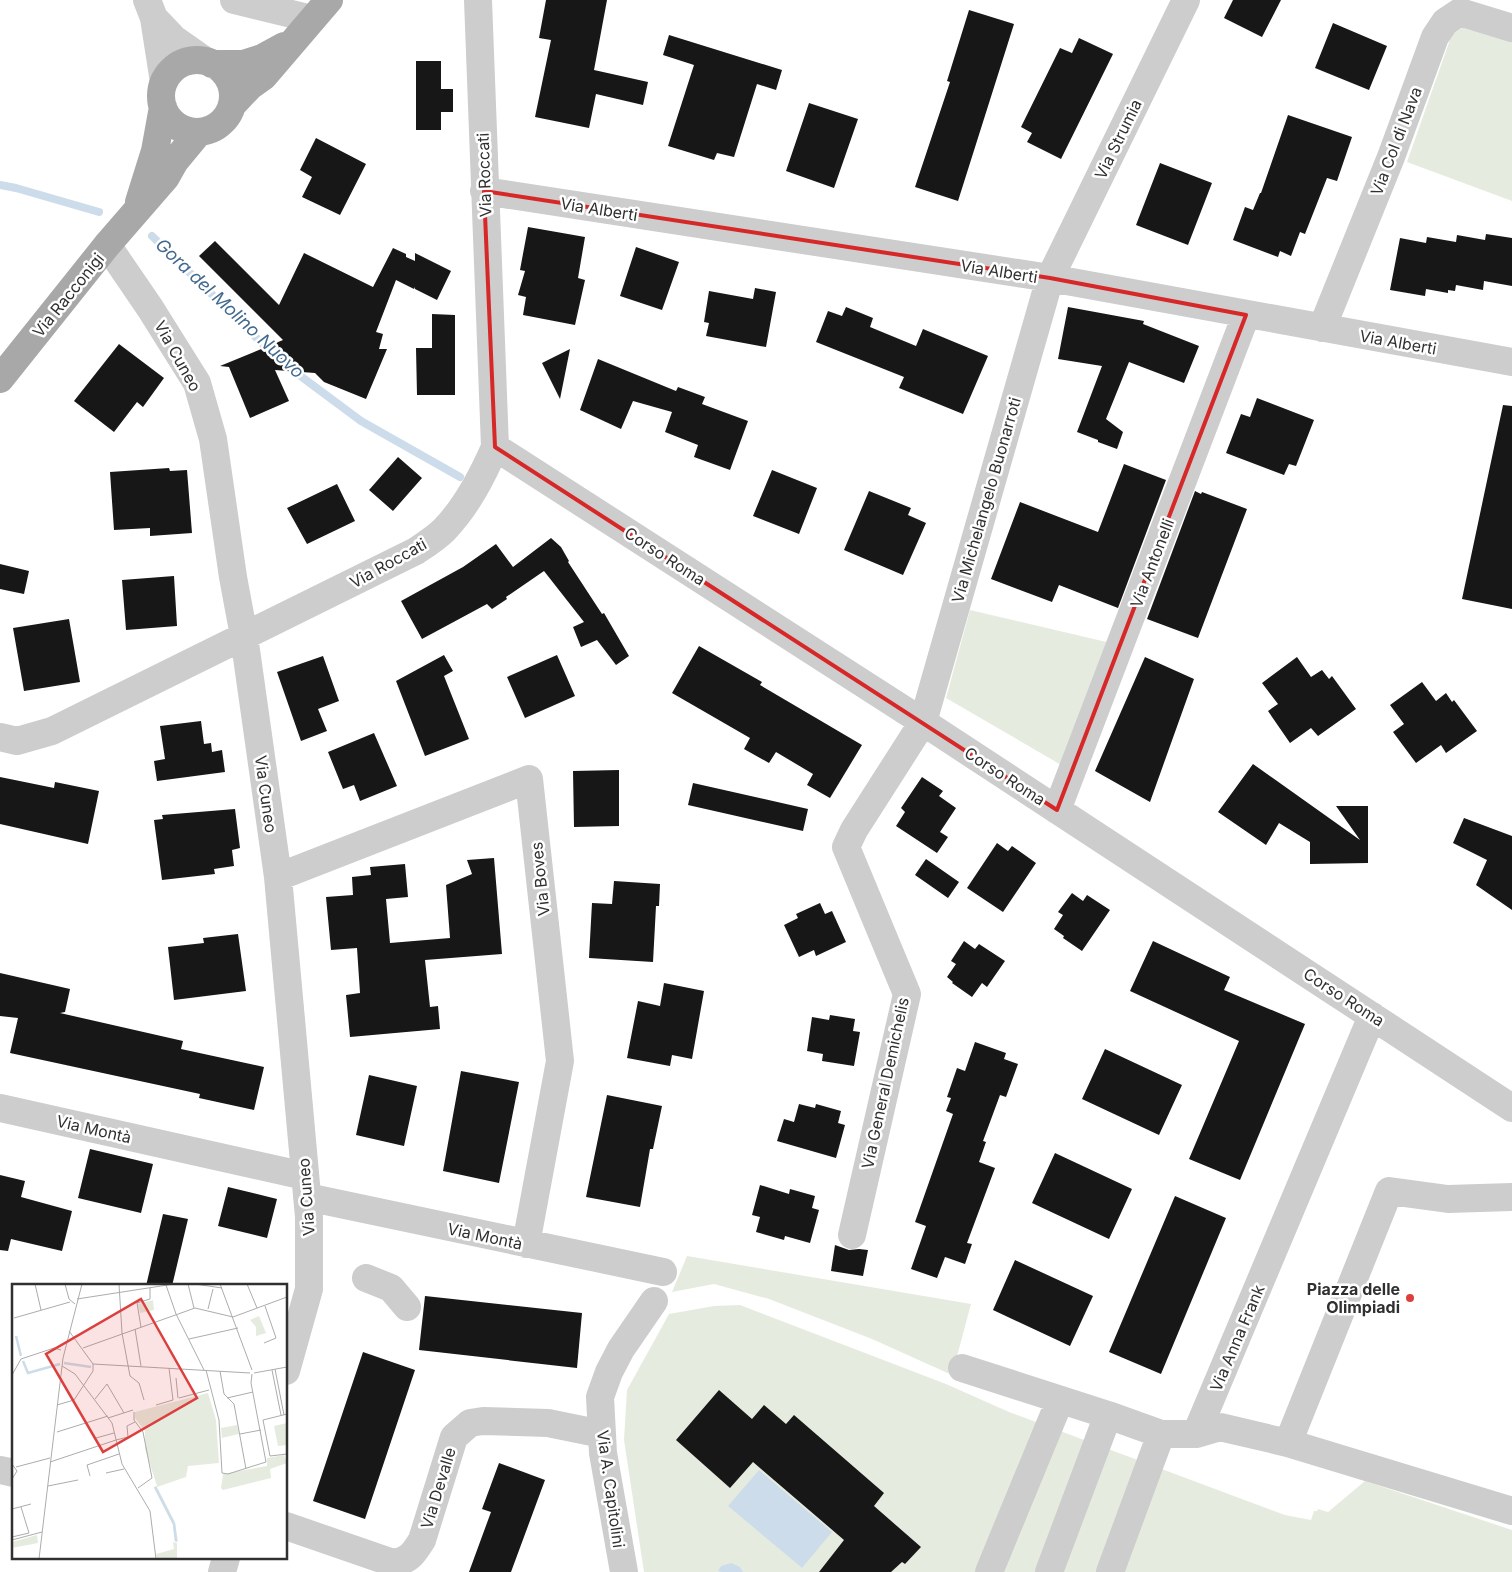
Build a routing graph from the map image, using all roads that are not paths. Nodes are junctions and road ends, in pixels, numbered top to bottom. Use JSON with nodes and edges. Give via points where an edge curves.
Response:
{"nodes":[{"id":1,"x":234,"y":0,"type":"edge"},
{"id":2,"x":478,"y":0,"type":"edge"},
{"id":3,"x":1186,"y":0,"type":"edge"},
{"id":4,"x":151,"y":9,"type":"edge"},
{"id":5,"x":320,"y":10,"type":"edge"},
{"id":6,"x":1512,"y":28,"type":"edge"},
{"id":7,"x":292,"y":42,"type":"junction"},
{"id":8,"x":208,"y":62,"type":"junction"},
{"id":9,"x":163,"y":95,"type":"junction"},
{"id":10,"x":232,"y":105,"type":"junction"},
{"id":11,"x":199,"y":132,"type":"junction"},
{"id":12,"x":484,"y":192,"type":"junction"},
{"id":13,"x":136,"y":210,"type":"junction"},
{"id":14,"x":107,"y":246,"type":"junction"},
{"id":15,"x":1050,"y":278,"type":"junction"},
{"id":16,"x":1246,"y":315,"type":"junction"},
{"id":17,"x":1322,"y":328,"type":"junction"},
{"id":18,"x":1512,"y":362,"type":"edge"},
{"id":19,"x":0,"y":380,"type":"edge"},
{"id":20,"x":495,"y":447,"type":"junction"},
{"id":21,"x":244,"y":636,"type":"junction"},
{"id":22,"x":923,"y":722,"type":"junction"},
{"id":23,"x":0,"y":737,"type":"edge"},
{"id":24,"x":1057,"y":810,"type":"junction"},
{"id":25,"x":278,"y":876,"type":"junction"},
{"id":26,"x":1372,"y":1016,"type":"junction"},
{"id":27,"x":0,"y":1108,"type":"edge"},
{"id":28,"x":1512,"y":1108,"type":"edge"},
{"id":29,"x":306,"y":1187,"type":"junction"},
{"id":30,"x":1512,"y":1197,"type":"edge"},
{"id":31,"x":852,"y":1235,"type":"dead end"},
{"id":32,"x":526,"y":1244,"type":"junction"},
{"id":33,"x":663,"y":1272,"type":"dead end"},
{"id":34,"x":366,"y":1278,"type":"dead end"},
{"id":35,"x":654,"y":1301,"type":"dead end"},
{"id":36,"x":407,"y":1307,"type":"dead end"},
{"id":37,"x":288,"y":1364,"type":"edge"},
{"id":38,"x":962,"y":1368,"type":"dead end"},
{"id":39,"x":1060,"y":1400,"type":"junction"},
{"id":40,"x":1108,"y":1415,"type":"junction"},
{"id":41,"x":602,"y":1434,"type":"junction"},
{"id":42,"x":1161,"y":1434,"type":"junction"},
{"id":43,"x":1196,"y":1434,"type":"junction"},
{"id":44,"x":1288,"y":1442,"type":"junction"},
{"id":45,"x":1512,"y":1511,"type":"edge"},
{"id":46,"x":288,"y":1527,"type":"edge"},
{"id":47,"x":624,"y":1572,"type":"edge"},
{"id":48,"x":989,"y":1572,"type":"edge"},
{"id":49,"x":1049,"y":1572,"type":"edge"},
{"id":50,"x":1110,"y":1572,"type":"edge"}],
"edges":[{"from":1,"to":5,"type":"street"},
{"from":2,"to":12,"type":"street","name":"Via Roccati"},
{"from":3,"to":15,"type":"street","name":"Via Strumia"},
{"from":4,"to":8,"type":"street","via":[[174,39]]},
{"from":4,"to":9,"type":"street"},
{"from":5,"to":7,"type":"main road"},
{"from":6,"to":17,"type":"street","name":"Via Col di Nava","via":[[1460,12],[1445,22],[1435,37]]},
{"from":7,"to":8,"type":"main road","via":[[243,64]]},
{"from":7,"to":10,"type":"main road","via":[[264,76]]},
{"from":8,"to":9,"type":"main road","via":[[192,60],[180,64],[170,72]]},
{"from":8,"to":10,"type":"main road","via":[[225,72],[231,82],[234,93]]},
{"from":9,"to":11,"type":"main road","via":[[168,117],[187,130]]},
{"from":9,"to":13,"type":"main road","name":"Via Racconigi","via":[[155,151]]},
{"from":10,"to":11,"type":"main road","via":[[220,124]]},
{"from":11,"to":13,"type":"main road","name":"Via Racconigi","via":[[166,177]]},
{"from":12,"to":15,"type":"street","name":"Via Alberti"},
{"from":12,"to":20,"type":"street","name":"Via Roccati"},
{"from":13,"to":14,"type":"main road","name":"Via Racconigi"},
{"from":14,"to":19,"type":"main road","name":"Via Racconigi"},
{"from":14,"to":21,"type":"street","name":"Via Cuneo","via":[[197,383],[213,438]]},
{"from":15,"to":16,"type":"street","name":"Via Alberti"},
{"from":15,"to":22,"type":"street","name":"Via Michelangelo Buonarroti"},
{"from":16,"to":17,"type":"street","name":"Via Alberti"},
{"from":16,"to":24,"type":"street","name":"Via Antonelli"},
{"from":17,"to":18,"type":"street","name":"Via Alberti"},
{"from":20,"to":21,"type":"street","name":"Via Roccati","via":[[466,503],[443,531],[416,552]]},
{"from":20,"to":22,"type":"street","name":"Corso Roma"},
{"from":21,"to":23,"type":"street","name":"Via Roccati","via":[[52,731],[17,741]]},
{"from":21,"to":25,"type":"street","name":"Via Cuneo"},
{"from":22,"to":24,"type":"street","name":"Corso Roma"},
{"from":22,"to":31,"type":"street","name":"Via General Demichelis","via":[[846,847],[907,994]]},
{"from":24,"to":26,"type":"street","name":"Corso Roma"},
{"from":25,"to":29,"type":"street","name":"Via Cuneo"},
{"from":25,"to":32,"type":"street","name":"Via Boves","via":[[529,779],[560,1061]]},
{"from":26,"to":28,"type":"street","name":"Corso Roma"},
{"from":26,"to":43,"type":"street","name":"Via Anna Frank"},
{"from":27,"to":29,"type":"street","name":"Via Montà"},
{"from":29,"to":32,"type":"street","name":"Via Montà"},
{"from":29,"to":37,"type":"street","name":"Via Cuneo","via":[[309,1289]]},
{"from":30,"to":44,"type":"street","via":[[1448,1199],[1389,1191]]},
{"from":32,"to":33,"type":"street","name":"Via Montà"},
{"from":34,"to":36,"type":"street","via":[[391,1288]]},
{"from":35,"to":41,"type":"street","name":"Via A. Capitolini","via":[[609,1372],[600,1397]]},
{"from":38,"to":39,"type":"street"},
{"from":39,"to":40,"type":"street"},
{"from":39,"to":48,"type":"street"},
{"from":40,"to":42,"type":"street"},
{"from":40,"to":49,"type":"street"},
{"from":41,"to":46,"type":"street","name":"Via Devalle","via":[[548,1423],[470,1423],[454,1438],[422,1540],[414,1554],[404,1562],[393,1563]]},
{"from":41,"to":47,"type":"street","name":"Via A. Capitolini"},
{"from":42,"to":43,"type":"street"},
{"from":42,"to":50,"type":"street"},
{"from":43,"to":44,"type":"street","via":[[1220,1427]]},
{"from":44,"to":45,"type":"street"}]}
